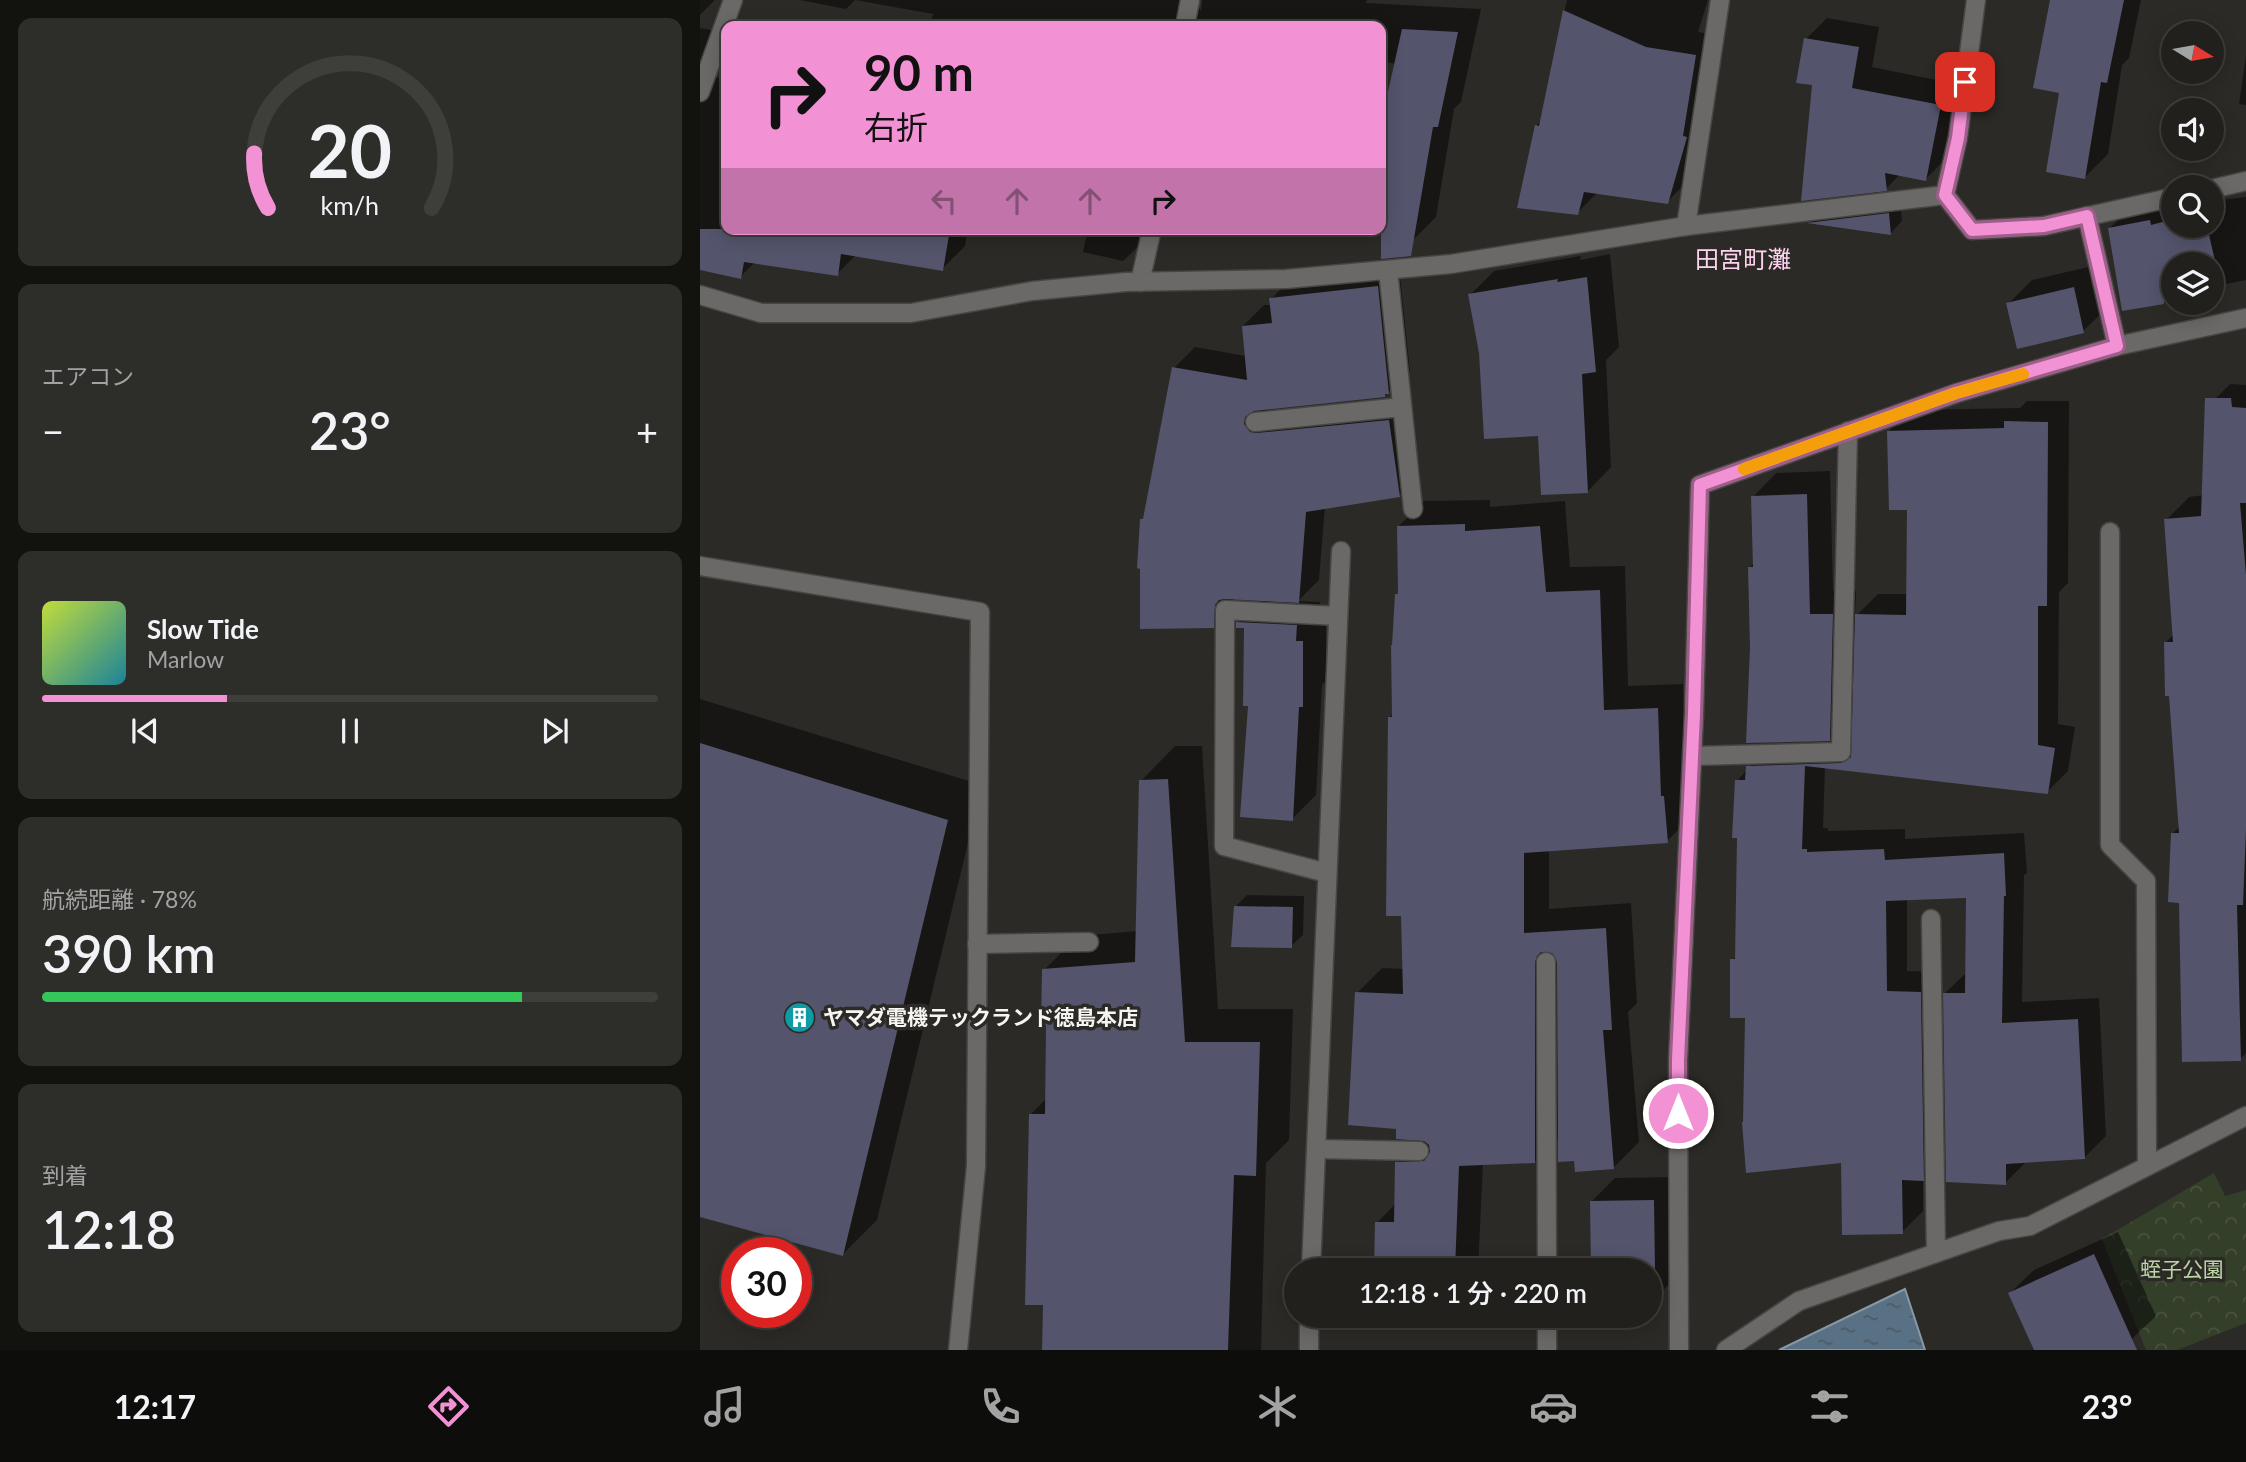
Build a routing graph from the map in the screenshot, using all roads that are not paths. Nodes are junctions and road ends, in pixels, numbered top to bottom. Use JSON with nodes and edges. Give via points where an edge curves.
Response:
{"nodes":[{"id":1,"x":733,"y":0,"type":"edge"},
{"id":2,"x":1190,"y":0,"type":"edge"},
{"id":3,"x":1720,"y":0,"type":"edge"},
{"id":4,"x":1976,"y":0,"type":"edge"},
{"id":5,"x":727,"y":21,"type":"edge"},
{"id":6,"x":1186,"y":21,"type":"edge"},
{"id":7,"x":721,"y":43,"type":"edge"},
{"id":8,"x":700,"y":92,"type":"edge"},
{"id":9,"x":2246,"y":181,"type":"edge"},
{"id":10,"x":2224,"y":186,"type":"edge"},
{"id":11,"x":1945,"y":195,"type":"junction"},
{"id":12,"x":2161,"y":200,"type":"edge"},
{"id":13,"x":2087,"y":216,"type":"junction"},
{"id":14,"x":1686,"y":226,"type":"junction"},
{"id":15,"x":1151,"y":235,"type":"edge"},
{"id":16,"x":1388,"y":270,"type":"junction"},
{"id":17,"x":1140,"y":282,"type":"junction"},
{"id":18,"x":700,"y":295,"type":"edge"},
{"id":19,"x":2246,"y":318,"type":"edge"},
{"id":20,"x":2117,"y":346,"type":"junction"},
{"id":21,"x":1402,"y":407,"type":"junction"},
{"id":22,"x":1255,"y":422,"type":"dead end"},
{"id":23,"x":1848,"y":431,"type":"junction"},
{"id":24,"x":1413,"y":509,"type":"dead end"},
{"id":25,"x":2110,"y":532,"type":"dead end"},
{"id":26,"x":1341,"y":551,"type":"dead end"},
{"id":27,"x":700,"y":566,"type":"edge"},
{"id":28,"x":1338,"y":616,"type":"junction"},
{"id":29,"x":1692,"y":756,"type":"junction"},
{"id":30,"x":1327,"y":873,"type":"junction"},
{"id":31,"x":1931,"y":919,"type":"dead end"},
{"id":32,"x":1089,"y":942,"type":"dead end"},
{"id":33,"x":977,"y":944,"type":"junction"},
{"id":34,"x":1546,"y":962,"type":"dead end"},
{"id":35,"x":2246,"y":1116,"type":"edge"},
{"id":36,"x":1316,"y":1149,"type":"junction"},
{"id":37,"x":1419,"y":1151,"type":"dead end"},
{"id":38,"x":2147,"y":1166,"type":"junction"},
{"id":39,"x":1936,"y":1253,"type":"junction"},
{"id":40,"x":1311,"y":1258,"type":"edge"},
{"id":41,"x":1547,"y":1258,"type":"edge"},
{"id":42,"x":1309,"y":1328,"type":"edge"},
{"id":43,"x":1547,"y":1328,"type":"edge"},
{"id":44,"x":958,"y":1350,"type":"edge"},
{"id":45,"x":1308,"y":1350,"type":"edge"},
{"id":46,"x":1547,"y":1350,"type":"edge"},
{"id":47,"x":1679,"y":1350,"type":"edge"},
{"id":48,"x":1727,"y":1350,"type":"edge"}],
"edges":[{"from":1,"to":5,"type":"street"},
{"from":2,"to":6,"type":"street"},
{"from":3,"to":14,"type":"street"},
{"from":4,"to":11,"type":"street","via":[[1958,138]]},
{"from":7,"to":8,"type":"street"},
{"from":9,"to":10,"type":"street"},
{"from":11,"to":13,"type":"street","via":[[1972,230],[2044,226]]},
{"from":11,"to":14,"type":"street"},
{"from":12,"to":13,"type":"street"},
{"from":13,"to":20,"type":"street"},
{"from":14,"to":16,"type":"street"},
{"from":15,"to":17,"type":"street"},
{"from":16,"to":17,"type":"street","via":[[1286,279]]},
{"from":16,"to":21,"type":"street"},
{"from":17,"to":18,"type":"street","via":[[1032,290],[911,313],[761,313]]},
{"from":19,"to":20,"type":"street"},
{"from":20,"to":23,"type":"street","via":[[1956,393]]},
{"from":21,"to":22,"type":"street"},
{"from":21,"to":24,"type":"street"},
{"from":23,"to":29,"type":"street","via":[[1700,485]]},
{"from":23,"to":29,"type":"street","via":[[1841,752]]},
{"from":25,"to":38,"type":"street","via":[[2110,845],[2146,881]]},
{"from":26,"to":28,"type":"street"},
{"from":27,"to":33,"type":"street","via":[[979,612]]},
{"from":28,"to":30,"type":"street"},
{"from":28,"to":30,"type":"street","via":[[1225,610],[1224,846]]},
{"from":29,"to":47,"type":"street","via":[[1678,1060]]},
{"from":30,"to":36,"type":"street"},
{"from":31,"to":39,"type":"street"},
{"from":32,"to":33,"type":"street"},
{"from":33,"to":44,"type":"street","via":[[976,1166]]},
{"from":34,"to":41,"type":"street"},
{"from":35,"to":38,"type":"street"},
{"from":36,"to":37,"type":"street"},
{"from":36,"to":40,"type":"street"},
{"from":38,"to":39,"type":"street","via":[[2030,1226],[1999,1231]]},
{"from":39,"to":48,"type":"street","via":[[1799,1301]]},
{"from":42,"to":45,"type":"street"},
{"from":43,"to":46,"type":"street"}]}
